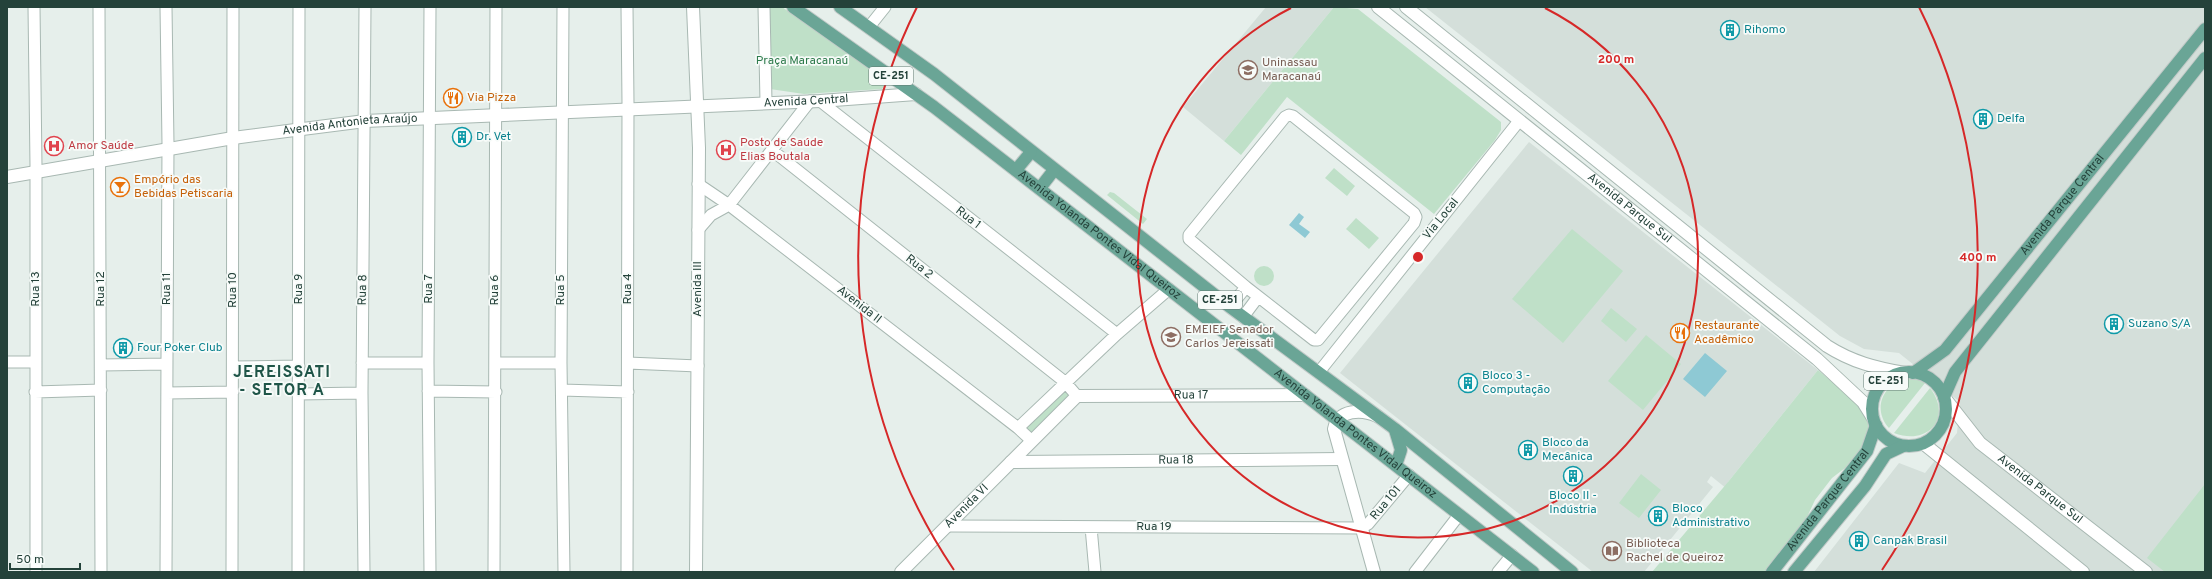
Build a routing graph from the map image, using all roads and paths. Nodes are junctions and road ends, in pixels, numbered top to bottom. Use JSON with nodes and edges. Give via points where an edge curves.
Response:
{"nodes":[{"id":1,"x":34,"y":7,"type":"edge"},
{"id":2,"x":99,"y":7,"type":"edge"},
{"id":3,"x":166,"y":7,"type":"edge"},
{"id":4,"x":233,"y":7,"type":"edge"},
{"id":5,"x":299,"y":7,"type":"edge"},
{"id":6,"x":365,"y":7,"type":"edge"},
{"id":7,"x":430,"y":7,"type":"edge"},
{"id":8,"x":496,"y":7,"type":"edge"},
{"id":9,"x":563,"y":7,"type":"edge"},
{"id":10,"x":627,"y":7,"type":"edge"},
{"id":11,"x":693,"y":7,"type":"edge"},
{"id":12,"x":764,"y":7,"type":"edge"},
{"id":13,"x":794,"y":7,"type":"edge"},
{"id":14,"x":840,"y":7,"type":"edge"},
{"id":15,"x":885,"y":7,"type":"edge"},
{"id":16,"x":1378,"y":7,"type":"edge"},
{"id":17,"x":1406,"y":7,"type":"edge"},
{"id":18,"x":869,"y":27,"type":"junction"},
{"id":19,"x":2205,"y":29,"type":"edge"},
{"id":20,"x":2205,"y":58,"type":"edge"},
{"id":21,"x":916,"y":94,"type":"junction"},
{"id":22,"x":815,"y":101,"type":"junction"},
{"id":23,"x":766,"y":102,"type":"junction"},
{"id":24,"x":696,"y":106,"type":"junction"},
{"id":25,"x":628,"y":109,"type":"junction"},
{"id":26,"x":563,"y":112,"type":"junction"},
{"id":27,"x":495,"y":114,"type":"junction"},
{"id":28,"x":430,"y":118,"type":"junction"},
{"id":29,"x":365,"y":121,"type":"junction"},
{"id":30,"x":1519,"y":121,"type":"junction"},
{"id":31,"x":299,"y":128,"type":"junction"},
{"id":32,"x":234,"y":138,"type":"junction"},
{"id":33,"x":168,"y":150,"type":"junction"},
{"id":34,"x":773,"y":151,"type":"junction"},
{"id":35,"x":1031,"y":152,"type":"junction"},
{"id":36,"x":100,"y":160,"type":"junction"},
{"id":37,"x":36,"y":170,"type":"junction"},
{"id":38,"x":1016,"y":170,"type":"junction"},
{"id":39,"x":1054,"y":170,"type":"junction"},
{"id":40,"x":7,"y":177,"type":"edge"},
{"id":41,"x":698,"y":184,"type":"junction"},
{"id":42,"x":1040,"y":188,"type":"junction"},
{"id":43,"x":729,"y":205,"type":"junction"},
{"id":44,"x":698,"y":230,"type":"junction"},
{"id":45,"x":1246,"y":287,"type":"junction"},
{"id":46,"x":1169,"y":289,"type":"junction"},
{"id":47,"x":1258,"y":297,"type":"junction"},
{"id":48,"x":1230,"y":307,"type":"junction"},
{"id":49,"x":1243,"y":317,"type":"junction"},
{"id":50,"x":1117,"y":334,"type":"junction"},
{"id":51,"x":7,"y":362,"type":"edge"},
{"id":52,"x":35,"y":362,"type":"junction"},
{"id":53,"x":362,"y":363,"type":"junction"},
{"id":54,"x":428,"y":363,"type":"junction"},
{"id":55,"x":495,"y":363,"type":"junction"},
{"id":56,"x":561,"y":363,"type":"junction"},
{"id":57,"x":628,"y":363,"type":"junction"},
{"id":58,"x":167,"y":364,"type":"junction"},
{"id":59,"x":101,"y":365,"type":"junction"},
{"id":60,"x":299,"y":366,"type":"junction"},
{"id":61,"x":698,"y":366,"type":"junction"},
{"id":62,"x":234,"y":367,"type":"junction"},
{"id":63,"x":1319,"y":372,"type":"junction"},
{"id":64,"x":1909,"y":373,"type":"junction"},
{"id":65,"x":1065,"y":382,"type":"junction"},
{"id":66,"x":101,"y":390,"type":"junction"},
{"id":67,"x":562,"y":390,"type":"junction"},
{"id":68,"x":428,"y":391,"type":"junction"},
{"id":69,"x":35,"y":392,"type":"junction"},
{"id":70,"x":233,"y":392,"type":"junction"},
{"id":71,"x":496,"y":392,"type":"junction"},
{"id":72,"x":628,"y":392,"type":"junction"},
{"id":73,"x":167,"y":393,"type":"junction"},
{"id":74,"x":362,"y":393,"type":"junction"},
{"id":75,"x":298,"y":394,"type":"junction"},
{"id":76,"x":1305,"y":395,"type":"junction"},
{"id":77,"x":1077,"y":396,"type":"junction"},
{"id":78,"x":1944,"y":397,"type":"junction"},
{"id":79,"x":1378,"y":416,"type":"junction"},
{"id":80,"x":1339,"y":420,"type":"junction"},
{"id":81,"x":1875,"y":421,"type":"junction"},
{"id":82,"x":1018,"y":428,"type":"junction"},
{"id":83,"x":1395,"y":429,"type":"junction"},
{"id":84,"x":1031,"y":440,"type":"junction"},
{"id":85,"x":1924,"y":444,"type":"junction"},
{"id":86,"x":1903,"y":446,"type":"junction"},
{"id":87,"x":1341,"y":459,"type":"junction"},
{"id":88,"x":1011,"y":462,"type":"junction"},
{"id":89,"x":1396,"y":465,"type":"junction"},
{"id":90,"x":1409,"y":475,"type":"junction"},
{"id":91,"x":1459,"y":515,"type":"junction"},
{"id":92,"x":947,"y":526,"type":"junction"},
{"id":93,"x":1091,"y":527,"type":"junction"},
{"id":94,"x":1361,"y":528,"type":"junction"},
{"id":95,"x":1512,"y":555,"type":"junction"},
{"id":96,"x":36,"y":572,"type":"edge"},
{"id":97,"x":101,"y":572,"type":"edge"},
{"id":98,"x":166,"y":572,"type":"edge"},
{"id":99,"x":232,"y":572,"type":"edge"},
{"id":100,"x":298,"y":572,"type":"edge"},
{"id":101,"x":364,"y":572,"type":"edge"},
{"id":102,"x":430,"y":572,"type":"edge"},
{"id":103,"x":494,"y":572,"type":"edge"},
{"id":104,"x":564,"y":572,"type":"edge"},
{"id":105,"x":627,"y":572,"type":"edge"},
{"id":106,"x":696,"y":572,"type":"edge"},
{"id":107,"x":901,"y":572,"type":"edge"},
{"id":108,"x":1095,"y":572,"type":"edge"},
{"id":109,"x":1374,"y":572,"type":"edge"},
{"id":110,"x":1415,"y":572,"type":"edge"},
{"id":111,"x":1498,"y":572,"type":"edge"},
{"id":112,"x":1533,"y":572,"type":"edge"},
{"id":113,"x":1572,"y":572,"type":"edge"},
{"id":114,"x":1772,"y":572,"type":"edge"},
{"id":115,"x":1794,"y":572,"type":"edge"},
{"id":116,"x":2083,"y":572,"type":"edge"},
{"id":117,"x":2146,"y":572,"type":"edge"}],
"edges":[{"from":1,"to":37,"type":"street","name":"Rua 13"},
{"from":2,"to":36,"type":"street","name":"Rua 12"},
{"from":3,"to":33,"type":"street","name":"Rua 11"},
{"from":4,"to":32,"type":"street","name":"Rua 10"},
{"from":5,"to":31,"type":"street","name":"Rua 9"},
{"from":6,"to":29,"type":"street","name":"Rua 8"},
{"from":7,"to":28,"type":"street","name":"Rua 7"},
{"from":8,"to":27,"type":"street","name":"Rua 6"},
{"from":9,"to":26,"type":"street","name":"Rua 5"},
{"from":10,"to":25,"type":"street","name":"Rua 4"},
{"from":11,"to":24,"type":"street","name":"Avenida III"},
{"from":12,"to":23,"type":"street"},
{"from":13,"to":21,"type":"main road","name":"Avenida Yolanda Pontes Vidal Queiroz","number":"CE-251"},
{"from":14,"to":18,"type":"main road","name":"Avenida Yolanda Pontes Vidal Queiroz","number":"CE-251"},
{"from":15,"to":18,"type":"street"},
{"from":16,"to":30,"type":"street","name":"Avenida Parque Sul"},
{"from":17,"to":64,"type":"street","name":"Avenida Parque Sul","via":[[1827,346],[1858,363]]},
{"from":18,"to":35,"type":"main road","name":"Avenida Yolanda Pontes Vidal Queiroz","number":"CE-251","via":[[934,74]]},
{"from":19,"to":64,"type":"main road","name":"Avenida Parque Central","via":[[1945,350]]},
{"from":20,"to":78,"type":"main road","name":"Avenida Parque Central","via":[[1955,372]]},
{"from":21,"to":22,"type":"street","name":"Avenida Central"},
{"from":21,"to":38,"type":"main road","name":"Avenida Yolanda Pontes Vidal Queiroz","number":"CE-251"},
{"from":22,"to":23,"type":"street","name":"Avenida Central"},
{"from":22,"to":34,"type":"street"},
{"from":22,"to":50,"type":"street","name":"Rua 1"},
{"from":23,"to":24,"type":"street","name":"Avenida Central"},
{"from":24,"to":25,"type":"street","name":"Avenida Antonieta Araújo"},
{"from":24,"to":41,"type":"street","name":"Avenida III"},
{"from":25,"to":26,"type":"street","name":"Avenida Antonieta Araújo"},
{"from":25,"to":57,"type":"street","name":"Rua 4"},
{"from":26,"to":27,"type":"street","name":"Avenida Antonieta Araújo"},
{"from":26,"to":56,"type":"street","name":"Rua 5"},
{"from":27,"to":28,"type":"street","name":"Avenida Antonieta Araújo"},
{"from":27,"to":55,"type":"street","name":"Rua 6"},
{"from":28,"to":29,"type":"street","name":"Avenida Antonieta Araújo"},
{"from":28,"to":54,"type":"street","name":"Rua 7"},
{"from":29,"to":31,"type":"street","name":"Avenida Antonieta Araújo"},
{"from":29,"to":53,"type":"street","name":"Rua 8"},
{"from":30,"to":63,"type":"street","name":"Via Local"},
{"from":30,"to":81,"type":"street","name":"Avenida Parque Sul","via":[[1817,359],[1863,402]]},
{"from":31,"to":32,"type":"street","name":"Avenida Antonieta Araújo"},
{"from":31,"to":60,"type":"street","name":"Rua 9"},
{"from":32,"to":33,"type":"street","name":"Avenida Antonieta Araújo"},
{"from":32,"to":62,"type":"street","name":"Rua 10"},
{"from":33,"to":36,"type":"street","name":"Avenida Antonieta Araújo"},
{"from":33,"to":58,"type":"street","name":"Rua 11"},
{"from":34,"to":43,"type":"street"},
{"from":34,"to":65,"type":"street","name":"Rua 2"},
{"from":35,"to":38,"type":"main road"},
{"from":35,"to":39,"type":"main road","name":"Avenida Yolanda Pontes Vidal Queiroz","number":"CE-251"},
{"from":36,"to":37,"type":"street","name":"Avenida Antonieta Araújo"},
{"from":36,"to":59,"type":"street","name":"Rua 12"},
{"from":37,"to":40,"type":"street","name":"Avenida Antonieta Araújo"},
{"from":37,"to":52,"type":"street","name":"Rua 13"},
{"from":38,"to":42,"type":"main road","name":"Avenida Yolanda Pontes Vidal Queiroz","number":"CE-251"},
{"from":39,"to":42,"type":"main road"},
{"from":39,"to":48,"type":"main road","name":"Avenida Yolanda Pontes Vidal Queiroz","number":"CE-251"},
{"from":41,"to":43,"type":"street","name":"Avenida II"},
{"from":41,"to":44,"type":"street","name":"Avenida III"},
{"from":42,"to":46,"type":"main road","name":"Avenida Yolanda Pontes Vidal Queiroz","number":"CE-251"},
{"from":43,"to":44,"type":"street","via":[[711,215]]},
{"from":43,"to":82,"type":"street","name":"Avenida II"},
{"from":44,"to":61,"type":"street","name":"Avenida III"},
{"from":45,"to":47,"type":"street"},
{"from":45,"to":47,"type":"street","via":[[1190,242],[1189,235],[1285,116],[1293,116],[1416,217],[1414,223],[1318,340]]},
{"from":45,"to":48,"type":"street"},
{"from":46,"to":50,"type":"street"},
{"from":46,"to":76,"type":"main road","name":"Avenida Yolanda Pontes Vidal Queiroz","number":"CE-251"},
{"from":47,"to":49,"type":"street"},
{"from":48,"to":49,"type":"main road","name":"Avenida Yolanda Pontes Vidal Queiroz","number":"CE-251"},
{"from":49,"to":63,"type":"main road","name":"Avenida Yolanda Pontes Vidal Queiroz","number":"CE-251"},
{"from":50,"to":65,"type":"street"},
{"from":51,"to":52,"type":"street"},
{"from":52,"to":69,"type":"street","name":"Rua 13"},
{"from":53,"to":54,"type":"street"},
{"from":53,"to":74,"type":"street","name":"Rua 8"},
{"from":54,"to":68,"type":"street","name":"Rua 7"},
{"from":55,"to":56,"type":"street"},
{"from":55,"to":71,"type":"street","name":"Rua 6"},
{"from":56,"to":67,"type":"street","name":"Rua 5"},
{"from":57,"to":61,"type":"street"},
{"from":57,"to":72,"type":"street","name":"Rua 4"},
{"from":58,"to":59,"type":"street"},
{"from":58,"to":73,"type":"street","name":"Rua 11"},
{"from":59,"to":66,"type":"street","name":"Rua 12"},
{"from":60,"to":62,"type":"street"},
{"from":60,"to":75,"type":"street","name":"Rua 9"},
{"from":61,"to":106,"type":"street","name":"Avenida III"},
{"from":62,"to":70,"type":"street","name":"Rua 10"},
{"from":63,"to":79,"type":"main road","name":"Avenida Yolanda Pontes Vidal Queiroz","number":"CE-251"},
{"from":64,"to":78,"type":"main road","number":"CE-251","via":[[1932,380]]},
{"from":64,"to":81,"type":"main road","number":"CE-251","via":[[1895,375],[1879,388],[1872,407]]},
{"from":65,"to":77,"type":"street","name":"Rua 2"},
{"from":65,"to":82,"type":"street"},
{"from":66,"to":69,"type":"street"},
{"from":66,"to":97,"type":"street","name":"Rua 12"},
{"from":67,"to":72,"type":"street"},
{"from":67,"to":104,"type":"street","name":"Rua 5"},
{"from":68,"to":71,"type":"street"},
{"from":68,"to":102,"type":"street","name":"Rua 7"},
{"from":69,"to":96,"type":"street","name":"Rua 13"},
{"from":70,"to":73,"type":"street"},
{"from":70,"to":99,"type":"street","name":"Rua 10"},
{"from":71,"to":103,"type":"street","name":"Rua 6"},
{"from":72,"to":105,"type":"street","name":"Rua 4"},
{"from":73,"to":98,"type":"street","name":"Rua 11"},
{"from":74,"to":75,"type":"street"},
{"from":74,"to":101,"type":"street","name":"Rua 8"},
{"from":75,"to":100,"type":"street","name":"Rua 9"},
{"from":76,"to":77,"type":"street","name":"Rua 17"},
{"from":76,"to":80,"type":"main road","name":"Avenida Yolanda Pontes Vidal Queiroz","number":"CE-251"},
{"from":77,"to":84,"type":"street","name":"Avenida VI"},
{"from":78,"to":85,"type":"main road","via":[[1947,408],[1941,429]]},
{"from":78,"to":117,"type":"street","name":"Avenida Parque Sul","number":"CE-251","via":[[1980,443]]},
{"from":79,"to":80,"type":"street","via":[[1359,412],[1344,414]]},
{"from":79,"to":83,"type":"main road","name":"Avenida Yolanda Pontes Vidal Queiroz","number":"CE-251"},
{"from":80,"to":87,"type":"street","via":[[1334,429]]},
{"from":80,"to":89,"type":"main road","name":"Avenida Yolanda Pontes Vidal Queiroz","number":"CE-251"},
{"from":81,"to":86,"type":"main road","via":[[1886,438]]},
{"from":81,"to":114,"type":"main road","name":"Avenida Parque Central","number":"CE-251","via":[[1867,451]]},
{"from":82,"to":84,"type":"street","name":"Avenida II"},
{"from":83,"to":89,"type":"main road","via":[[1401,450]]},
{"from":83,"to":113,"type":"main road","name":"Avenida Yolanda Pontes Vidal Queiroz","number":"CE-251"},
{"from":84,"to":88,"type":"street","name":"Avenida VI"},
{"from":85,"to":86,"type":"main road"},
{"from":85,"to":116,"type":"street"},
{"from":86,"to":115,"type":"main road","name":"Avenida Parque Central","via":[[1886,454],[1865,486]]},
{"from":87,"to":88,"type":"street","name":"Rua 18"},
{"from":87,"to":94,"type":"street"},
{"from":88,"to":92,"type":"street","name":"Avenida VI"},
{"from":89,"to":90,"type":"main road","name":"Avenida Yolanda Pontes Vidal Queiroz","number":"CE-251"},
{"from":90,"to":91,"type":"main road","name":"Avenida Yolanda Pontes Vidal Queiroz","number":"CE-251"},
{"from":90,"to":94,"type":"street","name":"Rua 101","via":[[1368,524]]},
{"from":91,"to":95,"type":"main road","name":"Avenida Yolanda Pontes Vidal Queiroz","number":"CE-251"},
{"from":91,"to":110,"type":"street"},
{"from":92,"to":93,"type":"street","name":"Rua 19"},
{"from":92,"to":107,"type":"street","name":"Avenida VI"},
{"from":93,"to":94,"type":"street","name":"Rua 19"},
{"from":93,"to":108,"type":"street"},
{"from":94,"to":109,"type":"street"},
{"from":95,"to":111,"type":"street"},
{"from":95,"to":112,"type":"main road","name":"Avenida Yolanda Pontes Vidal Queiroz","number":"CE-251"}]}
